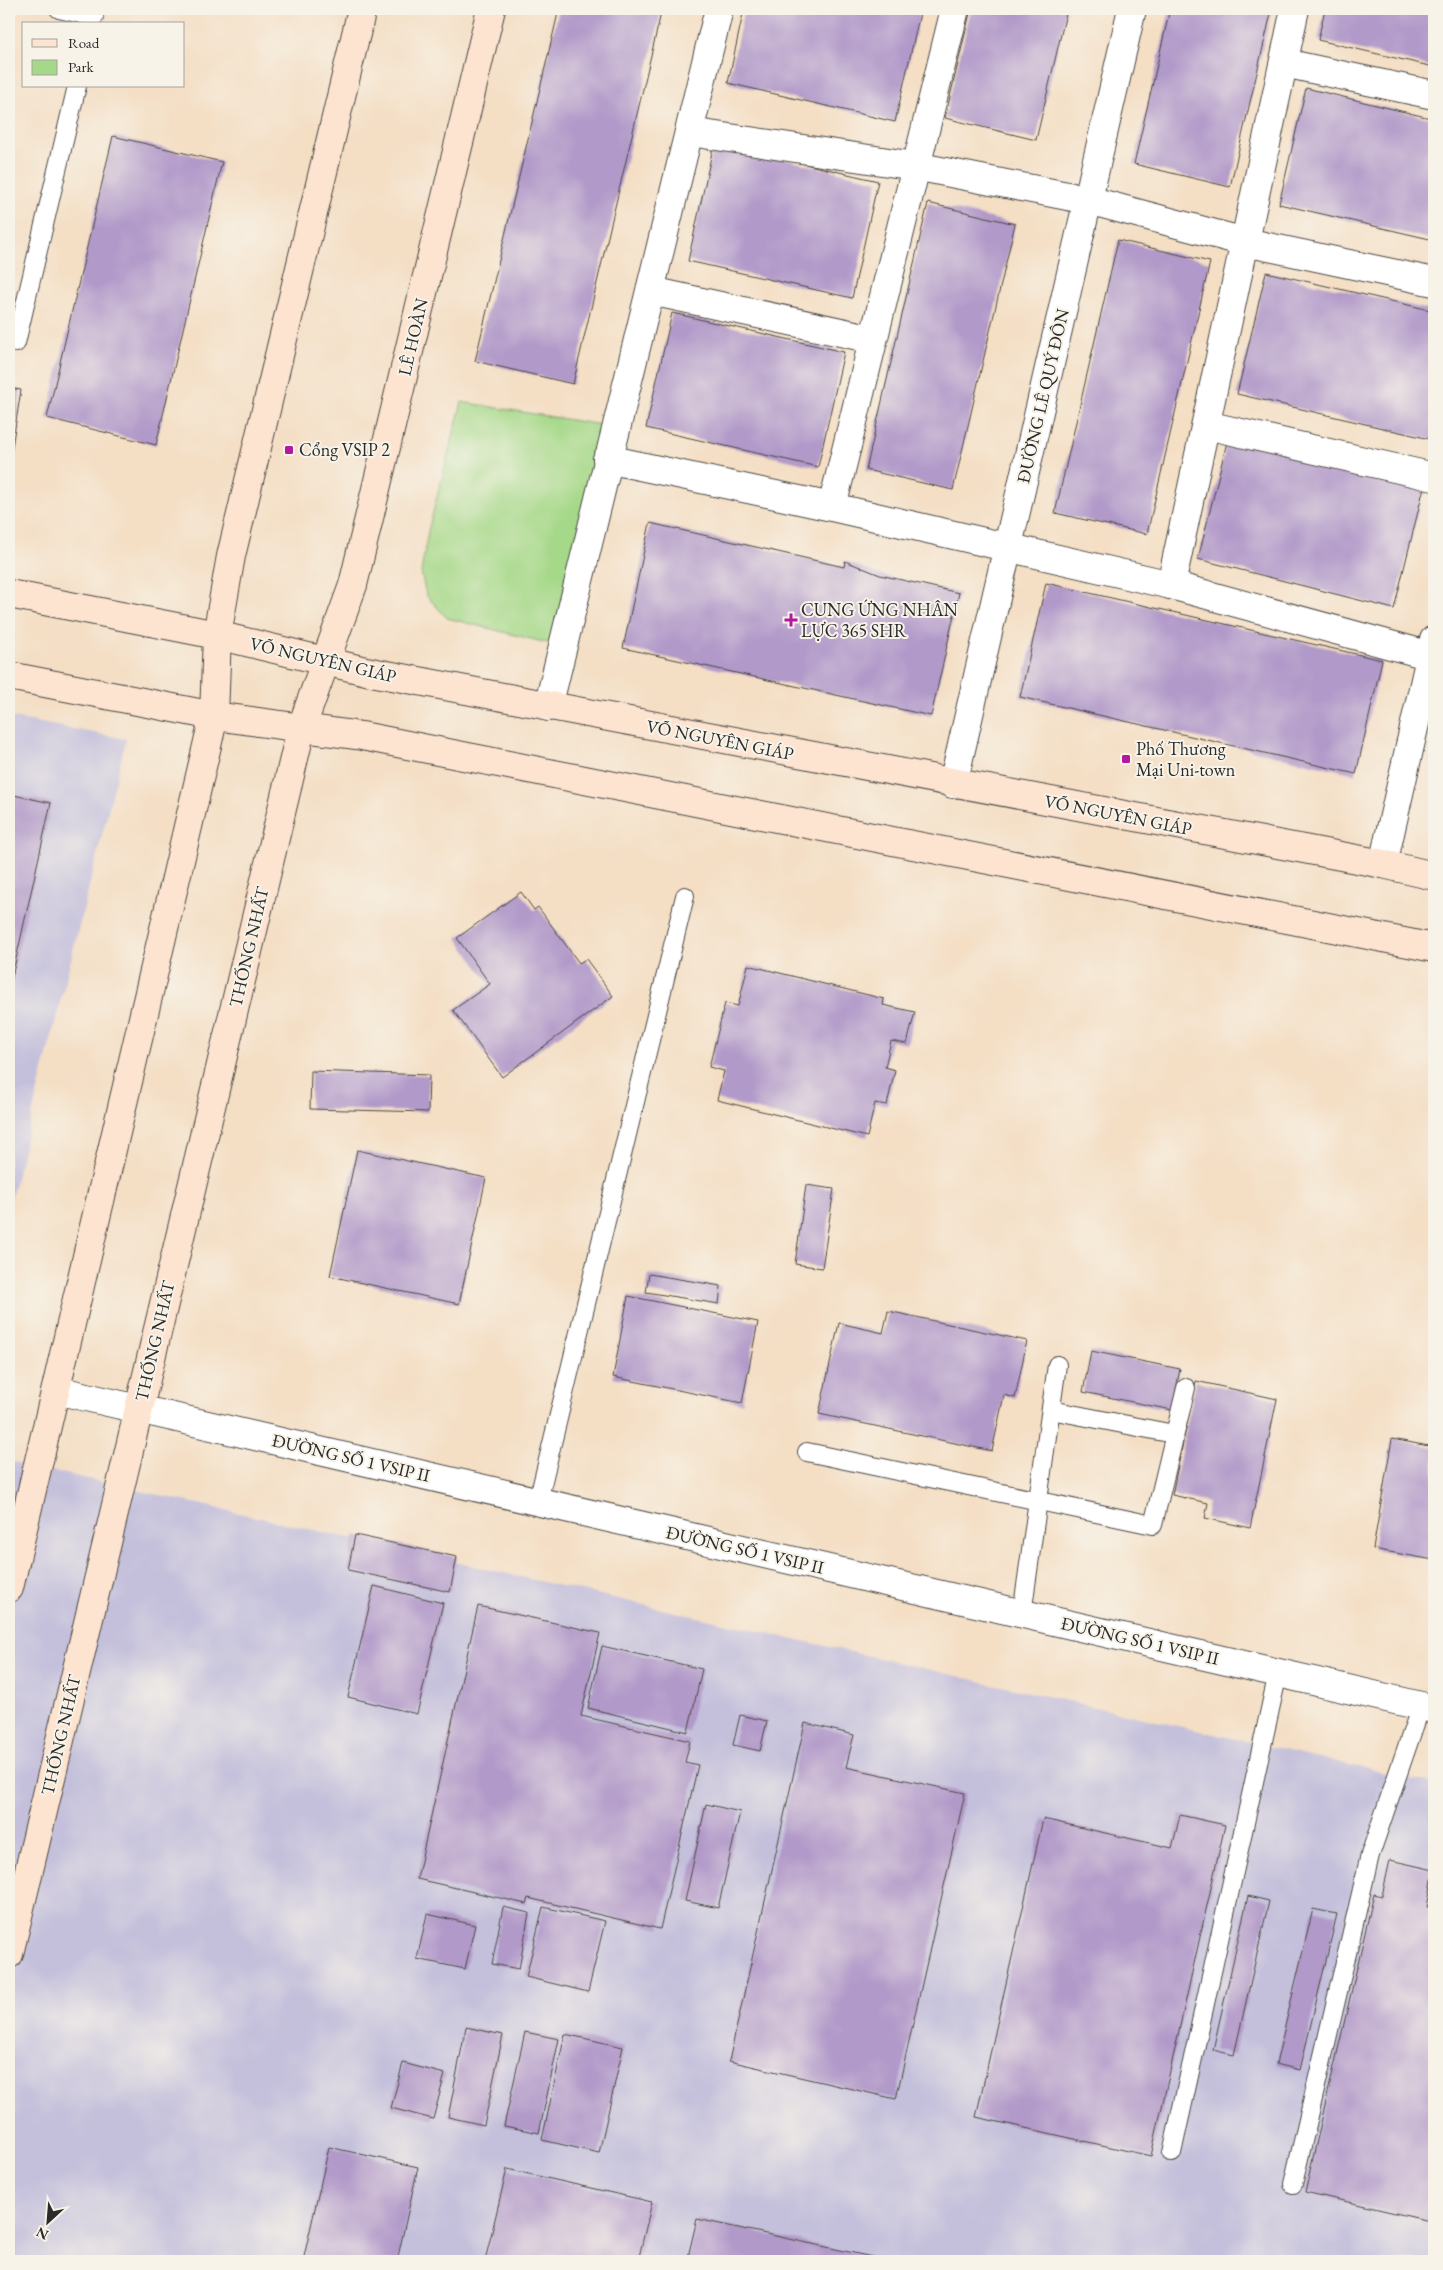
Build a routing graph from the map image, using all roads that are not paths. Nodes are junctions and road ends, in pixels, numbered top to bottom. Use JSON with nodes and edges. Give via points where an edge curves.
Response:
{"nodes":[{"id":1,"x":59,"y":9,"type":"edge"},
{"id":2,"x":362,"y":9,"type":"edge"},
{"id":3,"x":491,"y":9,"type":"edge"},
{"id":4,"x":719,"y":9,"type":"edge"},
{"id":5,"x":955,"y":9,"type":"edge"},
{"id":6,"x":1132,"y":9,"type":"edge"},
{"id":7,"x":1296,"y":9,"type":"edge"},
{"id":8,"x":94,"y":16,"type":"edge"},
{"id":9,"x":1284,"y":63,"type":"junction"},
{"id":10,"x":78,"y":88,"type":"edge"},
{"id":11,"x":1434,"y":95,"type":"edge"},
{"id":12,"x":690,"y":132,"type":"junction"},
{"id":13,"x":915,"y":166,"type":"junction"},
{"id":14,"x":1088,"y":200,"type":"junction"},
{"id":15,"x":1245,"y":242,"type":"junction"},
{"id":16,"x":1434,"y":282,"type":"edge"},
{"id":17,"x":651,"y":291,"type":"junction"},
{"id":18,"x":873,"y":339,"type":"junction"},
{"id":19,"x":9,"y":341,"type":"edge"},
{"id":20,"x":1206,"y":425,"type":"junction"},
{"id":21,"x":607,"y":459,"type":"junction"},
{"id":22,"x":1434,"y":477,"type":"edge"},
{"id":23,"x":832,"y":508,"type":"junction"},
{"id":24,"x":1008,"y":548,"type":"junction"},
{"id":25,"x":1171,"y":585,"type":"junction"},
{"id":26,"x":9,"y":594,"type":"edge"},
{"id":27,"x":216,"y":635,"type":"junction"},
{"id":28,"x":1432,"y":648,"type":"edge"},
{"id":29,"x":325,"y":662,"type":"junction"},
{"id":30,"x":9,"y":676,"type":"edge"},
{"id":31,"x":548,"y":707,"type":"junction"},
{"id":32,"x":214,"y":716,"type":"junction"},
{"id":33,"x":301,"y":729,"type":"junction"},
{"id":34,"x":953,"y":784,"type":"junction"},
{"id":35,"x":1383,"y":864,"type":"junction"},
{"id":36,"x":1434,"y":876,"type":"edge"},
{"id":37,"x":685,"y":896,"type":"dead end"},
{"id":38,"x":1434,"y":948,"type":"edge"},
{"id":39,"x":1058,"y":1365,"type":"dead end"},
{"id":40,"x":1186,"y":1388,"type":"dead end"},
{"id":41,"x":56,"y":1390,"type":"junction"},
{"id":42,"x":138,"y":1409,"type":"junction"},
{"id":43,"x":1051,"y":1410,"type":"junction"},
{"id":44,"x":1174,"y":1434,"type":"junction"},
{"id":45,"x":807,"y":1452,"type":"dead end"},
{"id":46,"x":1038,"y":1499,"type":"junction"},
{"id":47,"x":538,"y":1501,"type":"junction"},
{"id":48,"x":9,"y":1588,"type":"edge"},
{"id":49,"x":1022,"y":1614,"type":"junction"},
{"id":50,"x":1278,"y":1673,"type":"junction"},
{"id":51,"x":1428,"y":1707,"type":"edge"},
{"id":52,"x":9,"y":1954,"type":"edge"},
{"id":53,"x":1172,"y":2153,"type":"dead end"},
{"id":54,"x":1293,"y":2184,"type":"dead end"}],
"edges":[{"from":1,"to":8,"type":"lane"},
{"from":2,"to":27,"type":"street"},
{"from":3,"to":29,"type":"street","name":"LÊ HOÀN","via":[[353,585]]},
{"from":4,"to":12,"type":"street"},
{"from":5,"to":13,"type":"street"},
{"from":6,"to":14,"type":"street","name":"ĐƯỜNG LÊ QUÝ ĐÔN"},
{"from":7,"to":9,"type":"street"},
{"from":9,"to":11,"type":"street"},
{"from":9,"to":15,"type":"street"},
{"from":10,"to":19,"type":"lane","via":[[16,343]]},
{"from":12,"to":13,"type":"street"},
{"from":12,"to":17,"type":"street"},
{"from":13,"to":14,"type":"street"},
{"from":13,"to":18,"type":"street"},
{"from":14,"to":15,"type":"street"},
{"from":14,"to":24,"type":"street","name":"ĐƯỜNG LÊ QUÝ ĐÔN"},
{"from":15,"to":16,"type":"street"},
{"from":15,"to":20,"type":"street"},
{"from":17,"to":18,"type":"street"},
{"from":17,"to":21,"type":"street"},
{"from":18,"to":23,"type":"street"},
{"from":20,"to":22,"type":"street"},
{"from":20,"to":25,"type":"street"},
{"from":21,"to":23,"type":"street"},
{"from":21,"to":31,"type":"street"},
{"from":23,"to":24,"type":"street"},
{"from":24,"to":25,"type":"street"},
{"from":24,"to":34,"type":"street","name":"ĐƯỜNG LÊ QUÝ ĐÔN"},
{"from":25,"to":28,"type":"street"},
{"from":26,"to":27,"type":"street","name":"VÕ NGUYÊN GIÁP"},
{"from":27,"to":29,"type":"street","name":"VÕ NGUYÊN GIÁP"},
{"from":27,"to":32,"type":"street"},
{"from":28,"to":35,"type":"street"},
{"from":29,"to":31,"type":"street","name":"VÕ NGUYÊN GIÁP"},
{"from":29,"to":33,"type":"street","name":"LÊ HOÀN"},
{"from":30,"to":32,"type":"street"},
{"from":31,"to":34,"type":"street","name":"VÕ NGUYÊN GIÁP"},
{"from":32,"to":33,"type":"street"},
{"from":32,"to":41,"type":"street"},
{"from":33,"to":38,"type":"street","via":[[362,736]]},
{"from":33,"to":42,"type":"street","name":"THỐNG NHẤT"},
{"from":34,"to":35,"type":"street","name":"VÕ NGUYÊN GIÁP"},
{"from":35,"to":36,"type":"street","name":"VÕ NGUYÊN GIÁP"},
{"from":37,"to":47,"type":"lane"},
{"from":39,"to":43,"type":"lane"},
{"from":40,"to":44,"type":"lane"},
{"from":41,"to":42,"type":"street","name":"ĐƯỜNG SỐ 1 VSIP II"},
{"from":41,"to":48,"type":"street"},
{"from":42,"to":47,"type":"street","name":"ĐƯỜNG SỐ 1 VSIP II"},
{"from":42,"to":52,"type":"street","name":"THỐNG NHẤT"},
{"from":43,"to":44,"type":"lane"},
{"from":43,"to":46,"type":"lane"},
{"from":44,"to":46,"type":"lane","via":[[1153,1524]]},
{"from":45,"to":46,"type":"lane"},
{"from":46,"to":49,"type":"lane"},
{"from":47,"to":49,"type":"street","name":"ĐƯỜNG SỐ 1 VSIP II"},
{"from":49,"to":50,"type":"street","name":"ĐƯỜNG SỐ 1 VSIP II"},
{"from":50,"to":51,"type":"street","name":"ĐƯỜNG SỐ 1 VSIP II"},
{"from":50,"to":53,"type":"lane"},
{"from":51,"to":54,"type":"lane","via":[[1370,1855]]}]}
